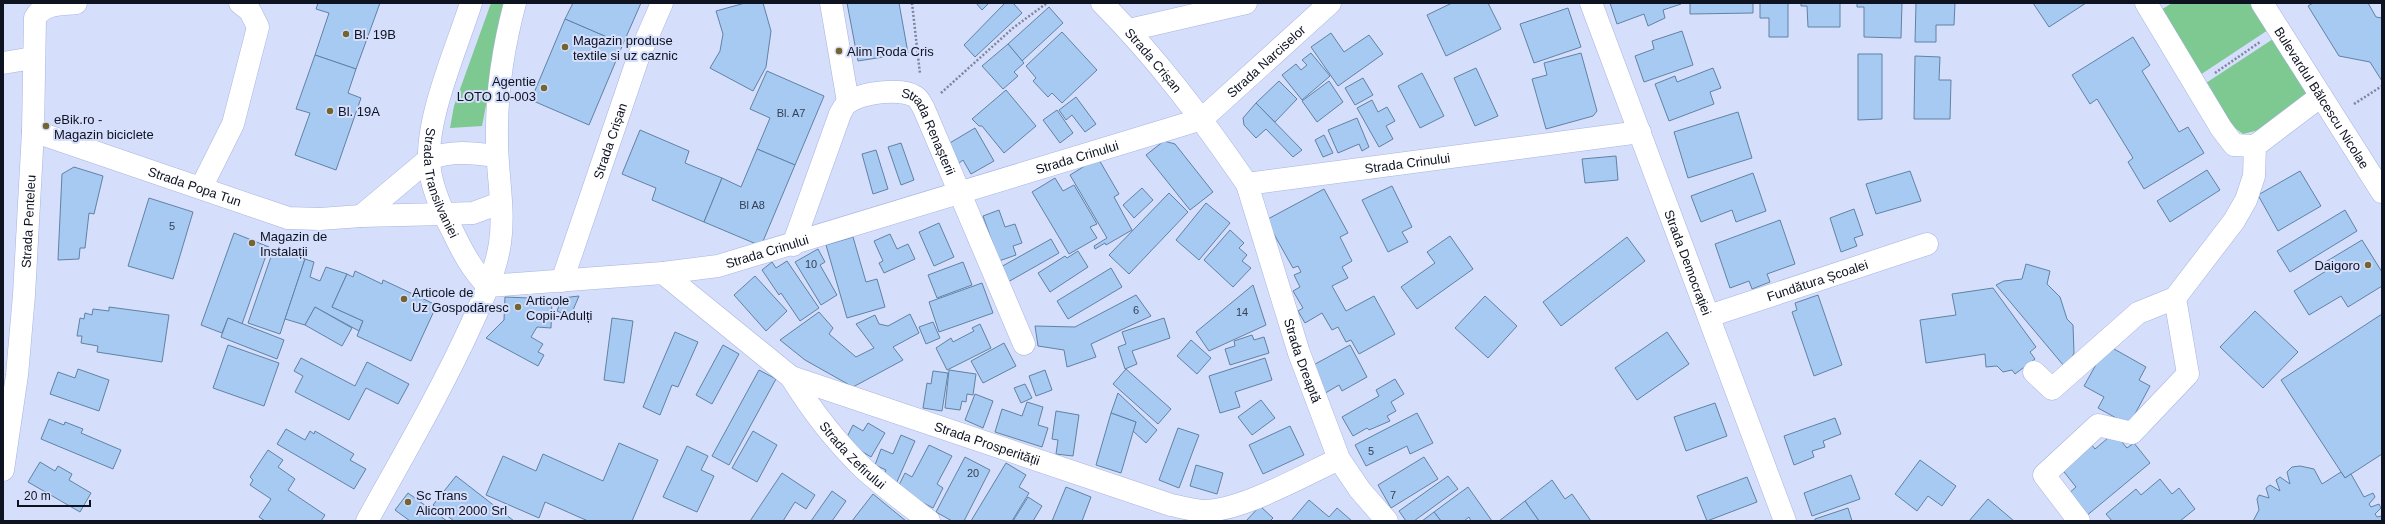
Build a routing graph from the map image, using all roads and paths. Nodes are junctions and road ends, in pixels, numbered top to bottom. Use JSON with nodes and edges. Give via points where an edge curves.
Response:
{"nodes":[{"id":1,"x":76,"y":3,"type":"edge"},
{"id":2,"x":240,"y":3,"type":"edge"},
{"id":3,"x":471,"y":3,"type":"edge"},
{"id":4,"x":515,"y":3,"type":"edge"},
{"id":5,"x":662,"y":3,"type":"edge"},
{"id":6,"x":831,"y":3,"type":"edge"},
{"id":7,"x":912,"y":3,"type":"edge"},
{"id":8,"x":1047,"y":3,"type":"edge"},
{"id":9,"x":1102,"y":3,"type":"edge"},
{"id":10,"x":1246,"y":3,"type":"edge"},
{"id":11,"x":1330,"y":3,"type":"edge"},
{"id":12,"x":1591,"y":3,"type":"edge"},
{"id":13,"x":2146,"y":3,"type":"edge"},
{"id":14,"x":2262,"y":3,"type":"edge"},
{"id":15,"x":2279,"y":29,"type":"junction"},
{"id":16,"x":1129,"y":30,"type":"junction"},
{"id":17,"x":33,"y":58,"type":"junction"},
{"id":18,"x":3,"y":63,"type":"edge"},
{"id":19,"x":2195,"y":86,"type":"junction"},
{"id":20,"x":2382,"y":86,"type":"edge"},
{"id":21,"x":2321,"y":96,"type":"junction"},
{"id":22,"x":848,"y":102,"type":"junction"},
{"id":23,"x":921,"y":103,"type":"junction"},
{"id":24,"x":2334,"y":117,"type":"junction"},
{"id":25,"x":1202,"y":119,"type":"junction"},
{"id":26,"x":33,"y":131,"type":"junction"},
{"id":27,"x":1640,"y":132,"type":"junction"},
{"id":28,"x":2255,"y":146,"type":"junction"},
{"id":29,"x":497,"y":156,"type":"junction"},
{"id":30,"x":429,"y":159,"type":"junction"},
{"id":31,"x":1247,"y":184,"type":"junction"},
{"id":32,"x":202,"y":188,"type":"junction"},
{"id":33,"x":2382,"y":192,"type":"edge"},
{"id":34,"x":960,"y":193,"type":"junction"},
{"id":35,"x":500,"y":203,"type":"junction"},
{"id":36,"x":444,"y":214,"type":"junction"},
{"id":37,"x":361,"y":216,"type":"junction"},
{"id":38,"x":1927,"y":244,"type":"dead end"},
{"id":39,"x":793,"y":245,"type":"junction"},
{"id":40,"x":663,"y":273,"type":"junction"},
{"id":41,"x":562,"y":281,"type":"junction"},
{"id":42,"x":488,"y":286,"type":"junction"},
{"id":43,"x":2175,"y":298,"type":"junction"},
{"id":44,"x":1709,"y":316,"type":"junction"},
{"id":45,"x":1024,"y":344,"type":"dead end"},
{"id":46,"x":2034,"y":372,"type":"dead end"},
{"id":47,"x":791,"y":377,"type":"junction"},
{"id":48,"x":1340,"y":459,"type":"junction"},
{"id":49,"x":3,"y":470,"type":"edge"},
{"id":50,"x":367,"y":521,"type":"edge"},
{"id":51,"x":929,"y":521,"type":"edge"},
{"id":52,"x":1387,"y":521,"type":"edge"},
{"id":53,"x":1785,"y":521,"type":"edge"},
{"id":54,"x":2079,"y":521,"type":"edge"}],
"edges":[{"from":1,"to":17,"type":"street","name":"Strada Penteleu","via":[[46,7],[39,11],[35,18]]},
{"from":2,"to":32,"type":"street","via":[[250,10],[258,27],[233,124]]},
{"from":3,"to":30,"type":"street","name":"Strada Transilvaniei","via":[[433,121]]},
{"from":4,"to":29,"type":"street","via":[[505,41],[499,84]]},
{"from":5,"to":41,"type":"street","name":"Strada Crișan","via":[[638,58]]},
{"from":6,"to":22,"type":"street"},
{"from":7,"to":23,"type":"path","via":[[921,71]]},
{"from":8,"to":23,"type":"path"},
{"from":9,"to":16,"type":"street","name":"Strada Crișan"},
{"from":10,"to":16,"type":"street"},
{"from":11,"to":25,"type":"street","name":"Strada Narciselor"},
{"from":12,"to":27,"type":"street","name":"Strada Democrației"},
{"from":13,"to":19,"type":"street"},
{"from":14,"to":15,"type":"street","name":"Bulevardul Bălcescu Nicolae"},
{"from":15,"to":19,"type":"path"},
{"from":15,"to":21,"type":"street","name":"Bulevardul Bălcescu Nicolae"},
{"from":16,"to":25,"type":"street","name":"Strada Crișan"},
{"from":17,"to":18,"type":"street"},
{"from":17,"to":26,"type":"street","name":"Strada Penteleu"},
{"from":19,"to":28,"type":"street","via":[[2234,144]]},
{"from":20,"to":24,"type":"path"},
{"from":21,"to":24,"type":"street","name":"Bulevardul Bălcescu Nicolae"},
{"from":21,"to":28,"type":"street"},
{"from":22,"to":23,"type":"street","name":"Strada Renașterii","via":[[857,97],[904,92]]},
{"from":22,"to":39,"type":"street","via":[[840,114]]},
{"from":23,"to":34,"type":"street","name":"Strada Renașterii"},
{"from":24,"to":33,"type":"street","name":"Bulevardul Bălcescu Nicolae"},
{"from":25,"to":31,"type":"street"},
{"from":25,"to":34,"type":"street","name":"Strada Crinului"},
{"from":26,"to":32,"type":"street","name":"Strada Popa Tun"},
{"from":26,"to":49,"type":"street","name":"Strada Penteleu","via":[[17,375]]},
{"from":27,"to":31,"type":"street","name":"Strada Crinului"},
{"from":27,"to":44,"type":"street","name":"Strada Democrației"},
{"from":28,"to":43,"type":"street","via":[[2254,176],[2246,200],[2234,221]]},
{"from":29,"to":30,"type":"street","via":[[445,153]]},
{"from":29,"to":35,"type":"street"},
{"from":30,"to":36,"type":"street","name":"Strada Transilvaniei","via":[[432,181]]},
{"from":30,"to":37,"type":"street"},
{"from":31,"to":48,"type":"street","name":"Strada Dreaptă","via":[[1299,353]]},
{"from":32,"to":37,"type":"street","name":"Strada Popa Tun","via":[[288,218]]},
{"from":34,"to":39,"type":"street","name":"Strada Crinului"},
{"from":34,"to":45,"type":"street","name":"Strada Renașterii"},
{"from":35,"to":36,"type":"street","name":"Strada Popa Tun","via":[[473,212]]},
{"from":35,"to":42,"type":"street","via":[[500,243]]},
{"from":36,"to":37,"type":"street","name":"Strada Popa Tun"},
{"from":36,"to":42,"type":"street","name":"Strada Transilvaniei","via":[[464,256],[475,273]]},
{"from":38,"to":44,"type":"street","name":"Fundătura Școalei"},
{"from":39,"to":40,"type":"street","name":"Strada Crinului","via":[[718,266]]},
{"from":40,"to":41,"type":"street","name":"Strada Crinului"},
{"from":40,"to":47,"type":"street","name":"Strada Prosperității"},
{"from":41,"to":42,"type":"street","name":"Strada Crinului"},
{"from":42,"to":50,"type":"street","via":[[460,348]]},
{"from":43,"to":46,"type":"street","via":[[2138,313],[2052,389]]},
{"from":43,"to":54,"type":"street","via":[[2188,374],[2132,433],[2098,425],[2044,475]]},
{"from":44,"to":53,"type":"street","name":"Strada Democrației"},
{"from":47,"to":48,"type":"street","name":"Strada Prosperității","via":[[1172,505],[1202,511],[1226,507],[1253,498]]},
{"from":47,"to":51,"type":"street","name":"Strada Zefirului","via":[[830,434],[864,469]]},
{"from":48,"to":52,"type":"street","name":"Strada Dreaptă","via":[[1360,490]]}]}
